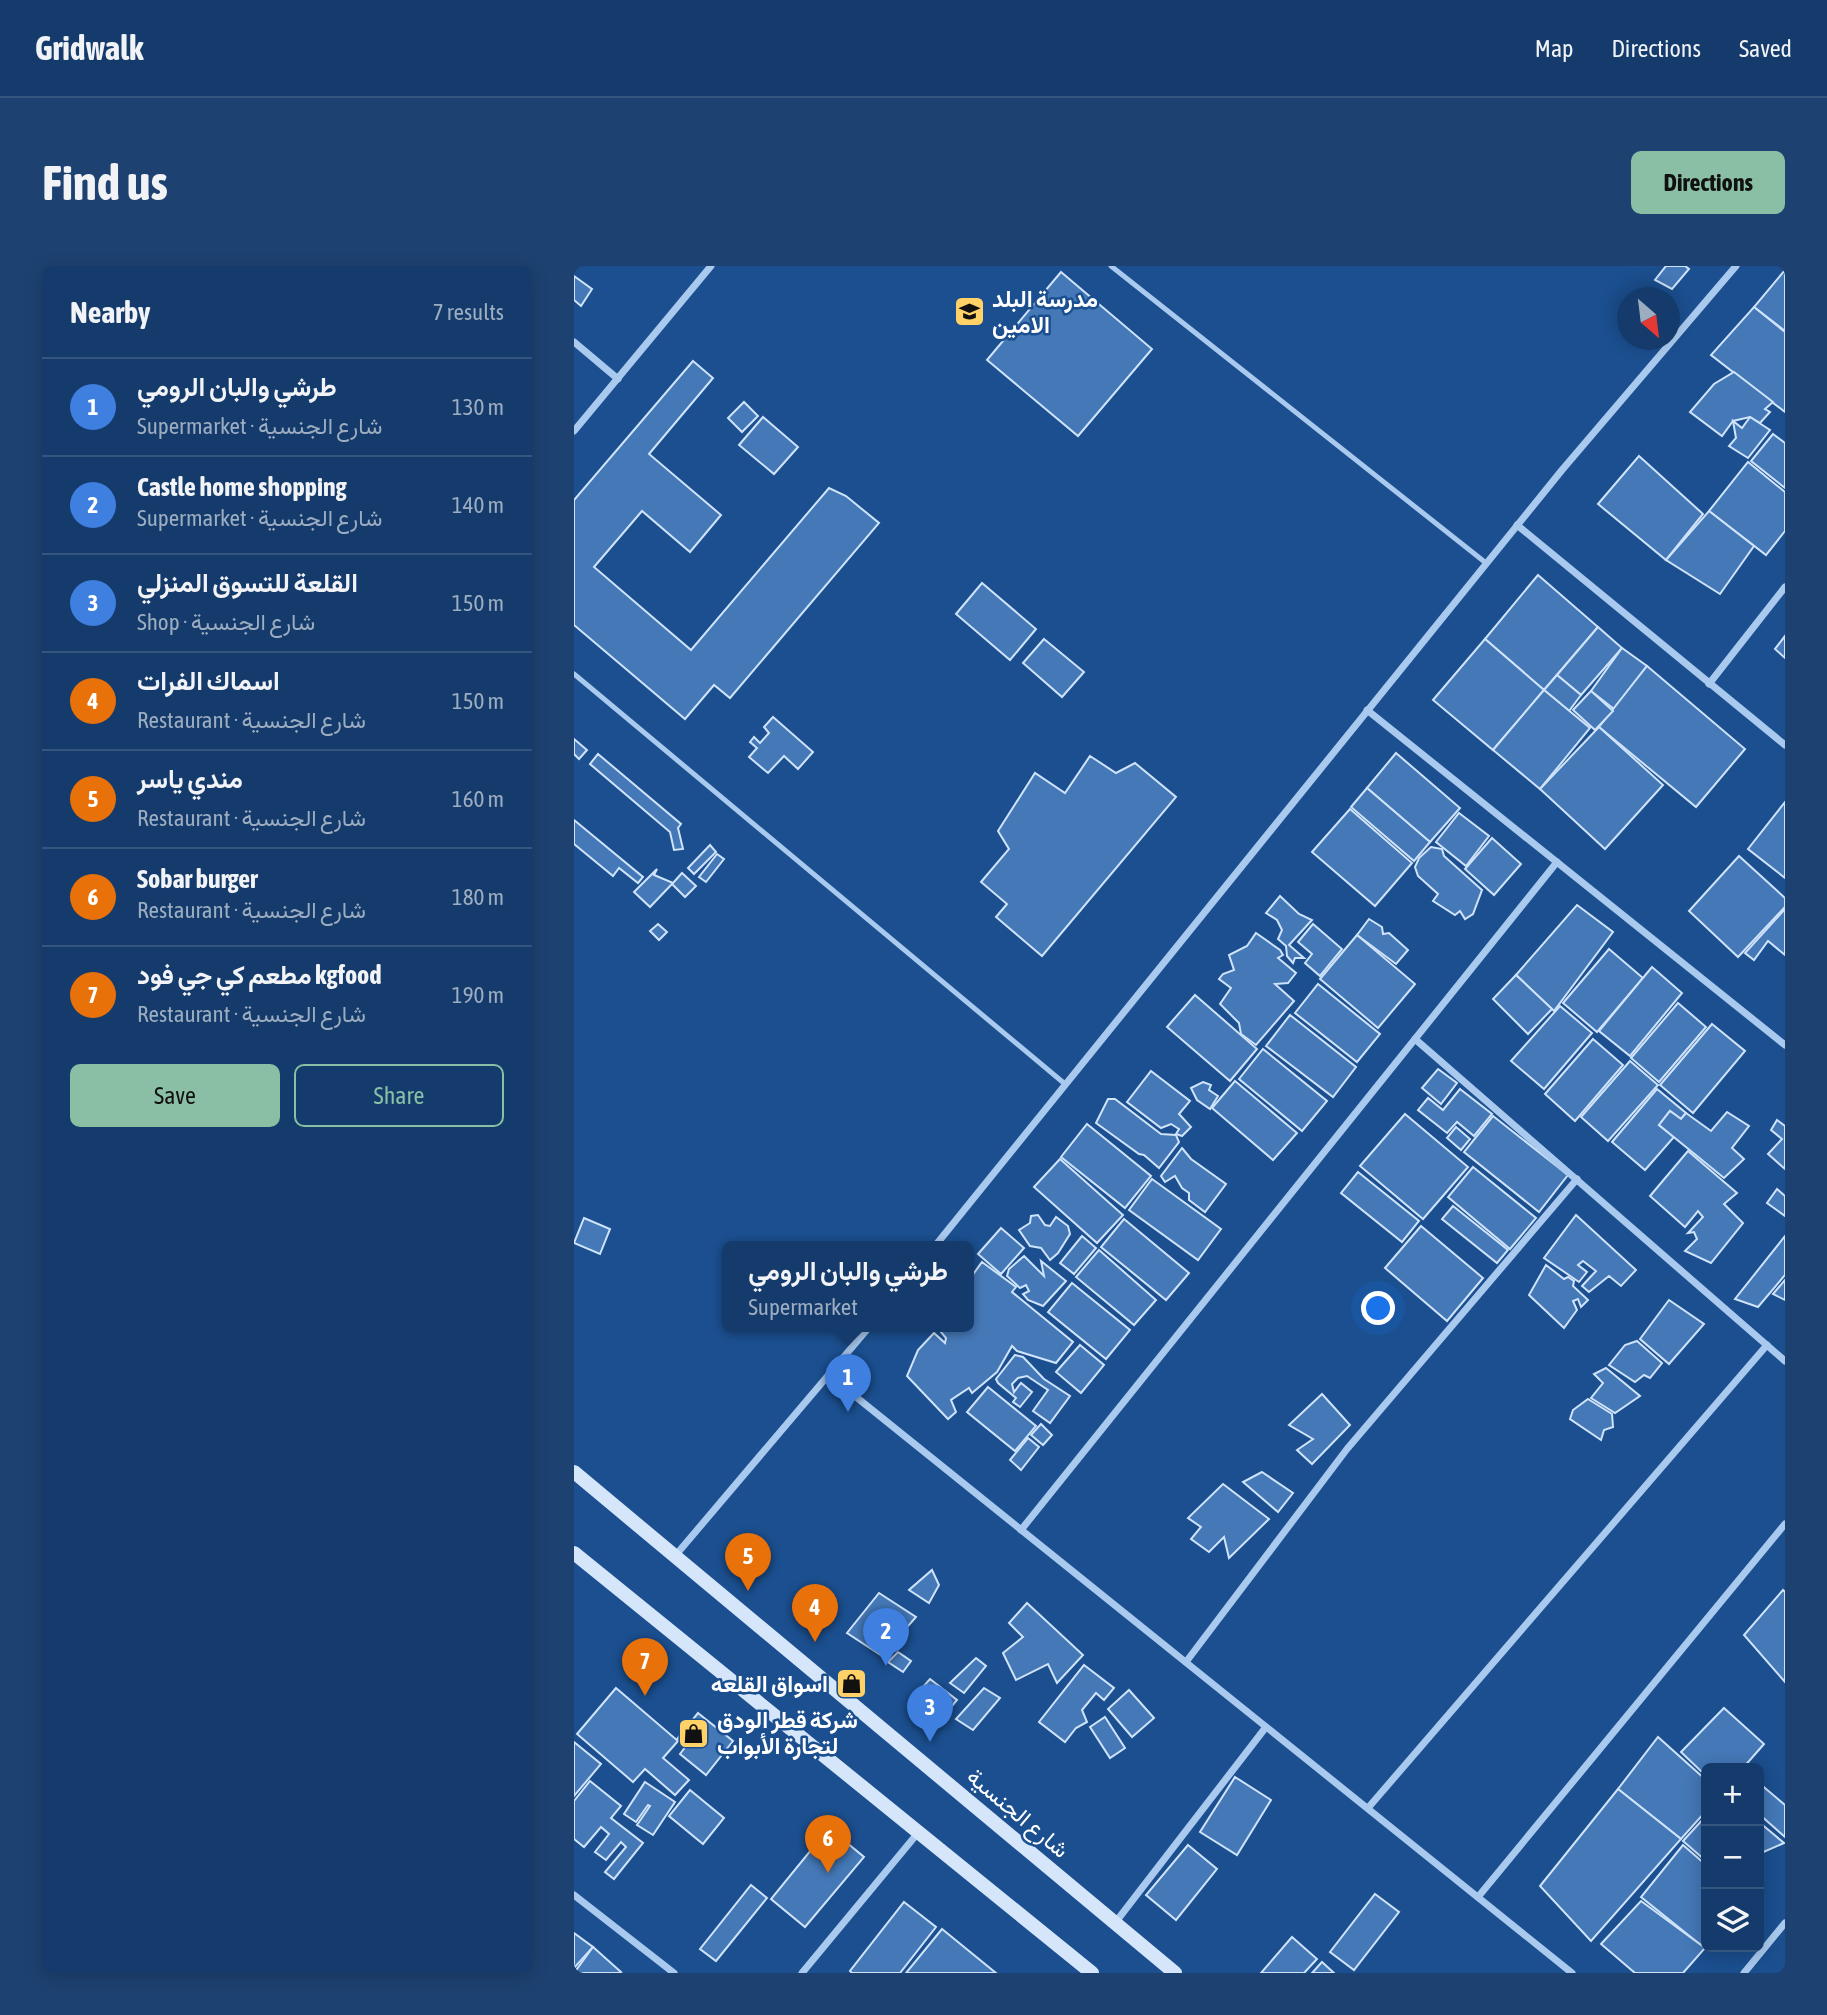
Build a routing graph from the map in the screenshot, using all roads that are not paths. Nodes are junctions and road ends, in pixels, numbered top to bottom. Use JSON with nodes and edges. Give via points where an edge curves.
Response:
{"nodes":[{"id":1,"x":711,"y":266,"type":"edge"},
{"id":2,"x":1111,"y":266,"type":"edge"},
{"id":3,"x":1736,"y":266,"type":"edge"},
{"id":4,"x":574,"y":342,"type":"edge"},
{"id":5,"x":618,"y":379,"type":"junction"},
{"id":6,"x":574,"y":431,"type":"edge"},
{"id":7,"x":1517,"y":525,"type":"junction"},
{"id":8,"x":1486,"y":563,"type":"junction"},
{"id":9,"x":1785,"y":587,"type":"edge"},
{"id":10,"x":574,"y":674,"type":"edge"},
{"id":11,"x":1709,"y":684,"type":"junction"},
{"id":12,"x":1367,"y":710,"type":"junction"},
{"id":13,"x":1785,"y":745,"type":"edge"},
{"id":14,"x":1557,"y":862,"type":"junction"},
{"id":15,"x":1415,"y":1039,"type":"junction"},
{"id":16,"x":1785,"y":1045,"type":"edge"},
{"id":17,"x":1065,"y":1084,"type":"junction"},
{"id":18,"x":1577,"y":1178,"type":"junction"},
{"id":19,"x":939,"y":1241,"type":"edge"},
{"id":20,"x":865,"y":1332,"type":"edge"},
{"id":21,"x":1767,"y":1345,"type":"junction"},
{"id":22,"x":1785,"y":1361,"type":"edge"},
{"id":23,"x":830,"y":1376,"type":"junction"},
{"id":24,"x":574,"y":1472,"type":"edge"},
{"id":25,"x":1785,"y":1524,"type":"edge"},
{"id":26,"x":1021,"y":1530,"type":"junction"},
{"id":27,"x":574,"y":1553,"type":"edge"},
{"id":28,"x":675,"y":1556,"type":"junction"},
{"id":29,"x":1186,"y":1662,"type":"junction"},
{"id":30,"x":1266,"y":1727,"type":"junction"},
{"id":31,"x":1368,"y":1808,"type":"junction"},
{"id":32,"x":917,"y":1834,"type":"junction"},
{"id":33,"x":574,"y":1895,"type":"edge"},
{"id":34,"x":1478,"y":1897,"type":"junction"},
{"id":35,"x":1785,"y":1923,"type":"edge"},
{"id":36,"x":1114,"y":1924,"type":"junction"},
{"id":37,"x":674,"y":1973,"type":"edge"},
{"id":38,"x":802,"y":1973,"type":"edge"},
{"id":39,"x":1092,"y":1973,"type":"edge"},
{"id":40,"x":1175,"y":1973,"type":"edge"},
{"id":41,"x":1572,"y":1973,"type":"edge"},
{"id":42,"x":1744,"y":1973,"type":"edge"}],
"edges":[{"from":1,"to":5,"type":"street"},
{"from":2,"to":8,"type":"lane"},
{"from":3,"to":7,"type":"street"},
{"from":4,"to":5,"type":"street"},
{"from":5,"to":6,"type":"street"},
{"from":7,"to":8,"type":"street"},
{"from":7,"to":11,"type":"street"},
{"from":8,"to":12,"type":"street"},
{"from":9,"to":11,"type":"street"},
{"from":10,"to":17,"type":"lane"},
{"from":11,"to":13,"type":"street"},
{"from":12,"to":14,"type":"street"},
{"from":12,"to":17,"type":"street"},
{"from":14,"to":15,"type":"street"},
{"from":14,"to":16,"type":"street"},
{"from":15,"to":18,"type":"street"},
{"from":15,"to":26,"type":"street"},
{"from":17,"to":19,"type":"street"},
{"from":18,"to":21,"type":"street"},
{"from":18,"to":29,"type":"street","via":[[1347,1449]]},
{"from":20,"to":23,"type":"street"},
{"from":21,"to":22,"type":"street"},
{"from":21,"to":31,"type":"street"},
{"from":23,"to":26,"type":"street"},
{"from":23,"to":28,"type":"street"},
{"from":24,"to":28,"type":"main road","name":"شارع الجنسية"},
{"from":25,"to":34,"type":"street"},
{"from":26,"to":29,"type":"street"},
{"from":27,"to":32,"type":"main road"},
{"from":28,"to":36,"type":"main road","name":"شارع الجنسية"},
{"from":29,"to":30,"type":"street"},
{"from":30,"to":31,"type":"street"},
{"from":30,"to":36,"type":"street"},
{"from":31,"to":34,"type":"street"},
{"from":32,"to":38,"type":"street"},
{"from":32,"to":39,"type":"main road"},
{"from":33,"to":37,"type":"street"},
{"from":34,"to":41,"type":"street"},
{"from":35,"to":42,"type":"street"},
{"from":36,"to":40,"type":"main road","name":"شارع الجنسية"}]}
